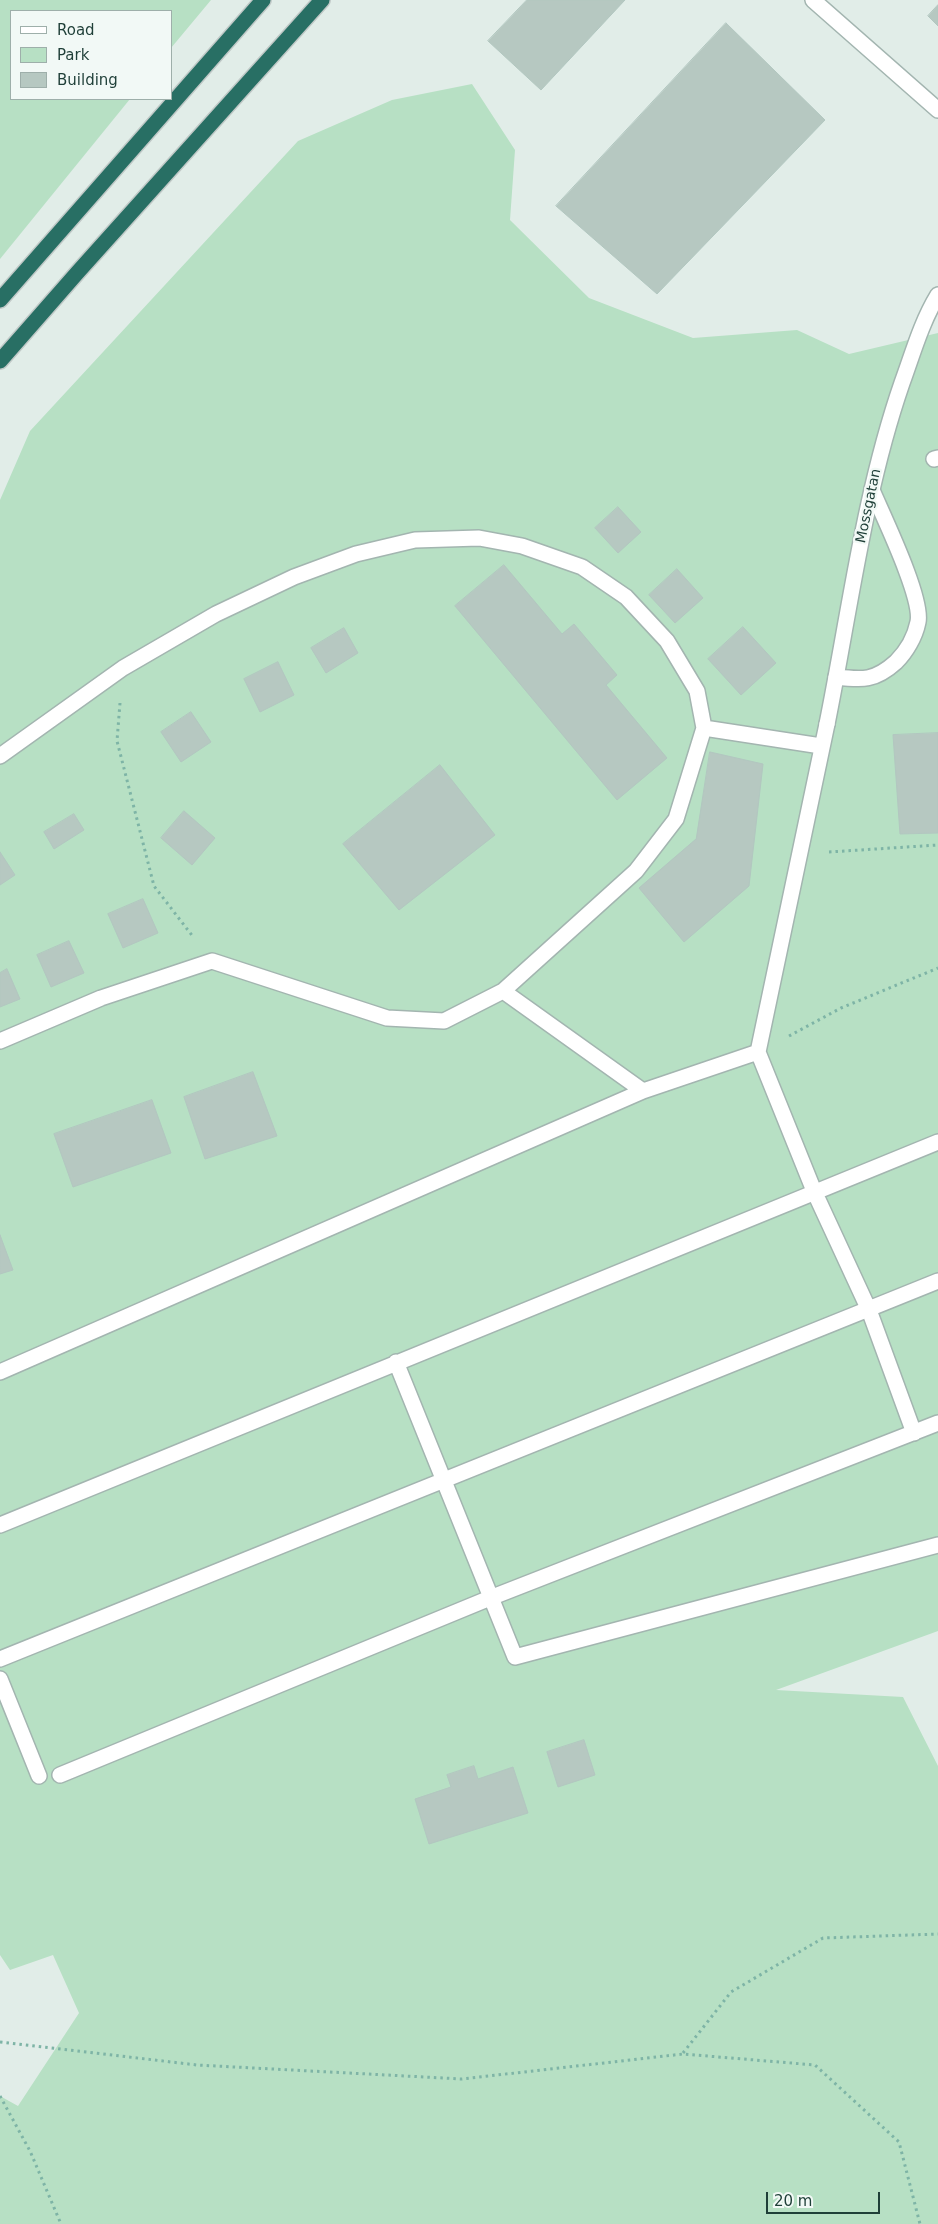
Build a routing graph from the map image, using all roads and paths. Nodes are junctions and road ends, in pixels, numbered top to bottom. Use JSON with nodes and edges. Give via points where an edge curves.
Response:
{"nodes":[{"id":1,"x":264,"y":0,"type":"edge"},
{"id":2,"x":322,"y":0,"type":"edge"},
{"id":3,"x":813,"y":0,"type":"edge"},
{"id":4,"x":938,"y":110,"type":"edge"},
{"id":5,"x":938,"y":295,"type":"edge"},
{"id":6,"x":0,"y":300,"type":"edge"},
{"id":7,"x":0,"y":361,"type":"edge"},
{"id":8,"x":872,"y":490,"type":"junction"},
{"id":9,"x":123,"y":668,"type":"junction"},
{"id":10,"x":836,"y":676,"type":"junction"},
{"id":11,"x":704,"y":728,"type":"junction"},
{"id":12,"x":821,"y":746,"type":"junction"},
{"id":13,"x":0,"y":756,"type":"edge"},
{"id":14,"x":938,"y":845,"type":"edge"},
{"id":15,"x":799,"y":854,"type":"junction"},
{"id":16,"x":212,"y":960,"type":"junction"},
{"id":17,"x":938,"y":968,"type":"edge"},
{"id":18,"x":503,"y":992,"type":"junction"},
{"id":19,"x":0,"y":1041,"type":"edge"},
{"id":20,"x":758,"y":1052,"type":"junction"},
{"id":21,"x":643,"y":1091,"type":"junction"},
{"id":22,"x":938,"y":1142,"type":"edge"},
{"id":23,"x":814,"y":1191,"type":"junction"},
{"id":24,"x":938,"y":1281,"type":"edge"},
{"id":25,"x":869,"y":1310,"type":"junction"},
{"id":26,"x":396,"y":1362,"type":"junction"},
{"id":27,"x":0,"y":1372,"type":"edge"},
{"id":28,"x":938,"y":1423,"type":"edge"},
{"id":29,"x":914,"y":1433,"type":"junction"},
{"id":30,"x":443,"y":1481,"type":"junction"},
{"id":31,"x":0,"y":1525,"type":"edge"},
{"id":32,"x":938,"y":1545,"type":"edge"},
{"id":33,"x":490,"y":1598,"type":"junction"},
{"id":34,"x":0,"y":1659,"type":"edge"},
{"id":35,"x":0,"y":1679,"type":"edge"},
{"id":36,"x":60,"y":1775,"type":"dead end"},
{"id":37,"x":39,"y":1776,"type":"dead end"},
{"id":38,"x":938,"y":1934,"type":"edge"},
{"id":39,"x":0,"y":2042,"type":"edge"},
{"id":40,"x":683,"y":2054,"type":"junction"},
{"id":41,"x":0,"y":2096,"type":"edge"},
{"id":42,"x":61,"y":2224,"type":"edge"},
{"id":43,"x":920,"y":2224,"type":"edge"}],
"edges":[{"from":1,"to":6,"type":"highway"},
{"from":2,"to":7,"type":"highway"},
{"from":3,"to":4,"type":"street"},
{"from":5,"to":8,"type":"street","name":"Mossgatan","via":[[925,317],[893,410]]},
{"from":8,"to":10,"type":"street","name":"Mossgatan"},
{"from":8,"to":10,"type":"street","via":[[914,589],[918,621],[906,652],[883,674],[862,680]]},
{"from":9,"to":11,"type":"street","via":[[216,614],[356,554],[415,540],[479,538],[522,546],[582,567],[626,597],[666,641],[697,691]]},
{"from":9,"to":13,"type":"street"},
{"from":9,"to":16,"type":"path","via":[[117,741],[154,886]]},
{"from":10,"to":12,"type":"street","name":"Mossgatan"},
{"from":11,"to":12,"type":"street"},
{"from":11,"to":18,"type":"street","via":[[676,819],[636,871]]},
{"from":12,"to":15,"type":"street","name":"Mossgatan"},
{"from":14,"to":15,"type":"path"},
{"from":15,"to":20,"type":"street","name":"Mossgatan"},
{"from":16,"to":18,"type":"street","via":[[387,1018],[444,1021]]},
{"from":16,"to":19,"type":"street","via":[[101,998]]},
{"from":17,"to":20,"type":"path","via":[[841,1008]]},
{"from":18,"to":21,"type":"street"},
{"from":20,"to":21,"type":"street"},
{"from":20,"to":23,"type":"street"},
{"from":21,"to":27,"type":"street"},
{"from":22,"to":23,"type":"street"},
{"from":23,"to":25,"type":"street"},
{"from":23,"to":26,"type":"street"},
{"from":24,"to":25,"type":"street"},
{"from":25,"to":29,"type":"street"},
{"from":25,"to":30,"type":"street"},
{"from":26,"to":30,"type":"street"},
{"from":26,"to":31,"type":"street"},
{"from":28,"to":29,"type":"street"},
{"from":29,"to":33,"type":"street"},
{"from":30,"to":33,"type":"street"},
{"from":30,"to":34,"type":"street"},
{"from":32,"to":33,"type":"street","via":[[515,1657]]},
{"from":33,"to":36,"type":"street"},
{"from":35,"to":37,"type":"street"},
{"from":38,"to":40,"type":"path","via":[[823,1938],[730,1992]]},
{"from":39,"to":40,"type":"path","via":[[197,2065],[462,2079]]},
{"from":40,"to":43,"type":"path","via":[[814,2065],[899,2142]]},
{"from":41,"to":42,"type":"path","via":[[30,2151]]}]}
